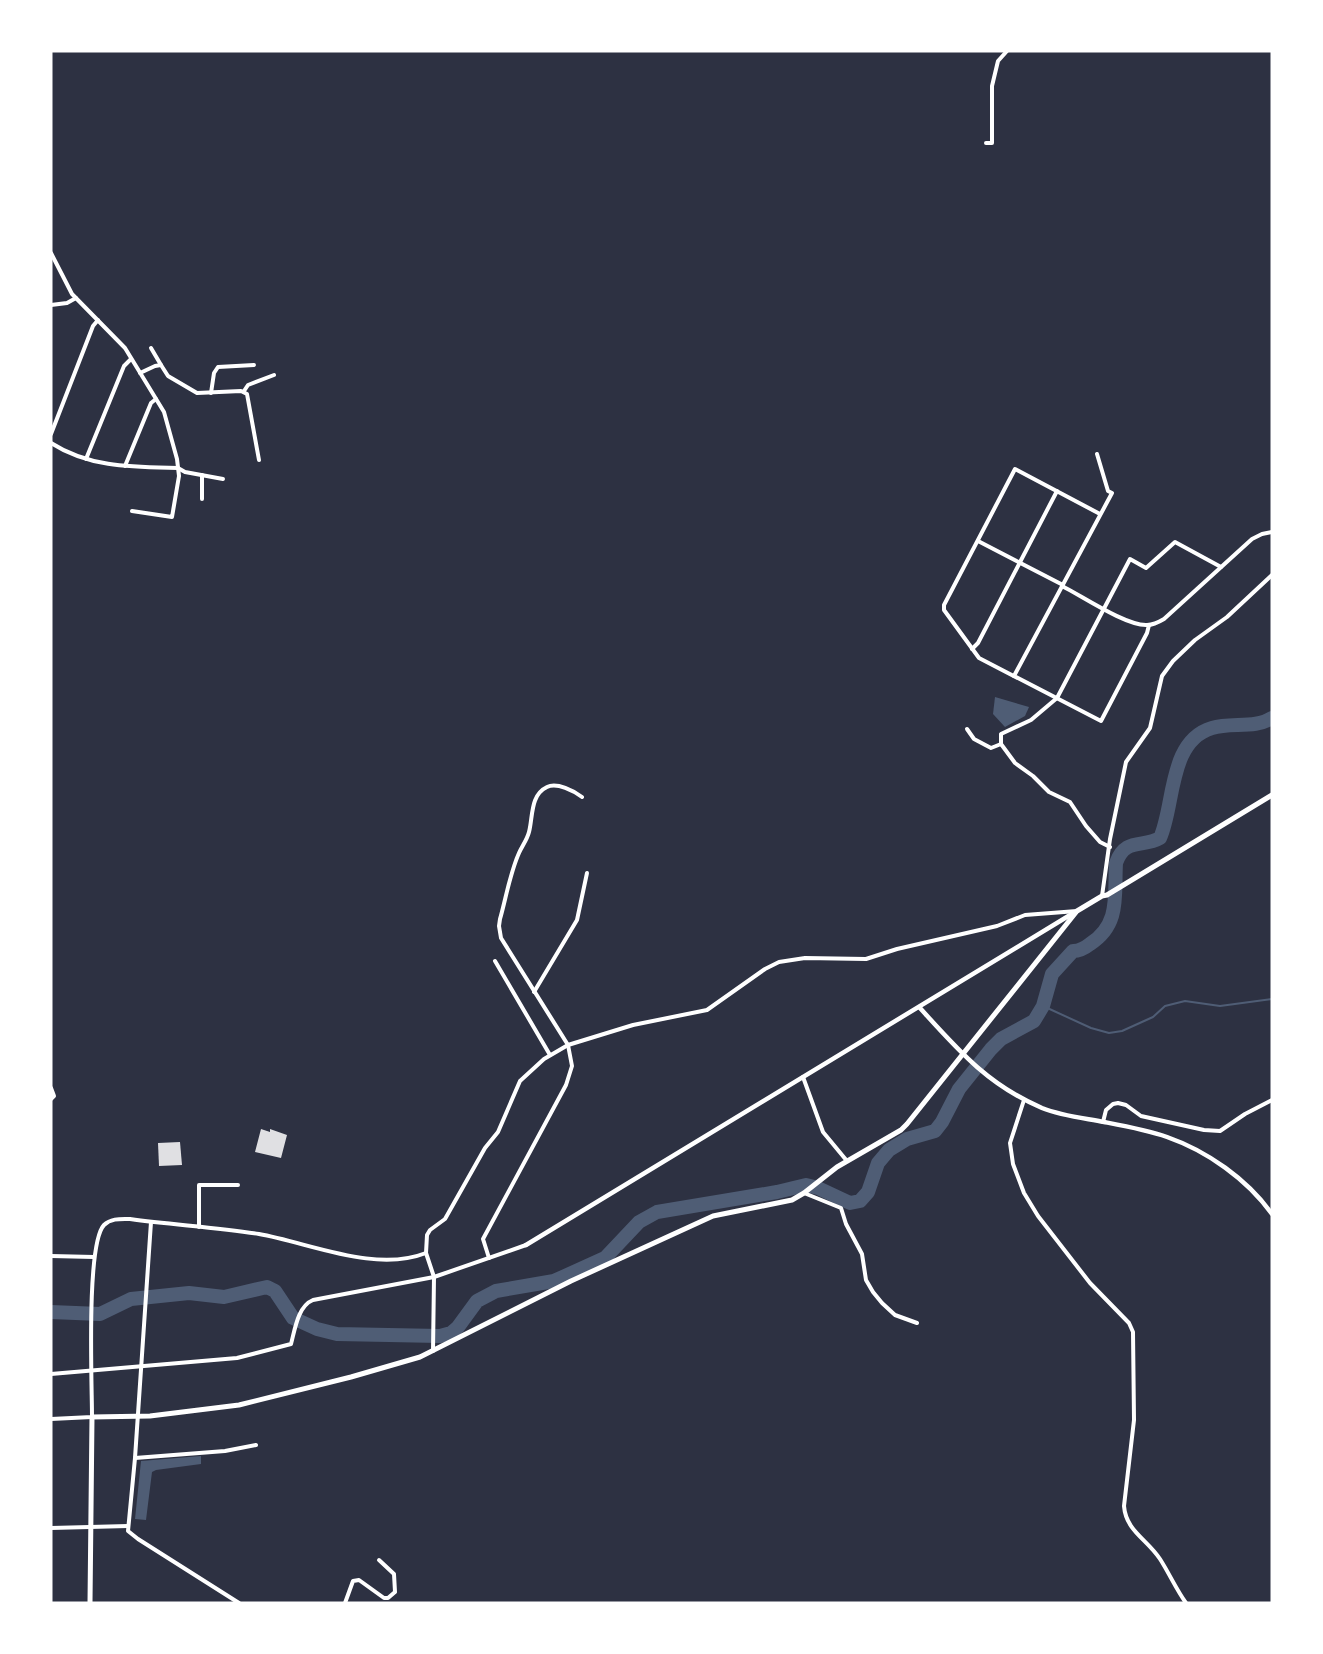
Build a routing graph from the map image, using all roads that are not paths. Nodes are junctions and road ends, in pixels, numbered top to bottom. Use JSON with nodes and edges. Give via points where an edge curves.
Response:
{"nodes":[{"id":1,"x":1007,"y":51,"type":"edge"},
{"id":2,"x":986,"y":143,"type":"dead end"},
{"id":3,"x":51,"y":254,"type":"edge"},
{"id":4,"x":76,"y":298,"type":"junction"},
{"id":5,"x":51,"y":305,"type":"edge"},
{"id":6,"x":98,"y":321,"type":"junction"},
{"id":7,"x":151,"y":348,"type":"dead end"},
{"id":8,"x":131,"y":358,"type":"junction"},
{"id":9,"x":161,"y":365,"type":"junction"},
{"id":10,"x":254,"y":365,"type":"dead end"},
{"id":11,"x":140,"y":373,"type":"junction"},
{"id":12,"x":274,"y":375,"type":"dead end"},
{"id":13,"x":244,"y":392,"type":"junction"},
{"id":14,"x":211,"y":393,"type":"junction"},
{"id":15,"x":156,"y":399,"type":"junction"},
{"id":16,"x":51,"y":434,"type":"edge"},
{"id":17,"x":51,"y":443,"type":"edge"},
{"id":18,"x":1097,"y":454,"type":"dead end"},
{"id":19,"x":86,"y":459,"type":"junction"},
{"id":20,"x":259,"y":460,"type":"dead end"},
{"id":21,"x":125,"y":466,"type":"junction"},
{"id":22,"x":178,"y":468,"type":"junction"},
{"id":23,"x":202,"y":475,"type":"junction"},
{"id":24,"x":223,"y":479,"type":"dead end"},
{"id":25,"x":1057,"y":491,"type":"junction"},
{"id":26,"x":202,"y":499,"type":"dead end"},
{"id":27,"x":132,"y":511,"type":"dead end"},
{"id":28,"x":1100,"y":514,"type":"junction"},
{"id":29,"x":1272,"y":532,"type":"edge"},
{"id":30,"x":978,"y":541,"type":"junction"},
{"id":31,"x":1020,"y":563,"type":"junction"},
{"id":32,"x":1221,"y":567,"type":"junction"},
{"id":33,"x":1272,"y":575,"type":"edge"},
{"id":34,"x":1062,"y":586,"type":"junction"},
{"id":35,"x":1104,"y":609,"type":"junction"},
{"id":36,"x":1149,"y":625,"type":"junction"},
{"id":37,"x":972,"y":649,"type":"junction"},
{"id":38,"x":1014,"y":676,"type":"junction"},
{"id":39,"x":1056,"y":698,"type":"junction"},
{"id":40,"x":967,"y":729,"type":"dead end"},
{"id":41,"x":1001,"y":744,"type":"junction"},
{"id":42,"x":1272,"y":795,"type":"edge"},
{"id":43,"x":582,"y":797,"type":"dead end"},
{"id":44,"x":1110,"y":847,"type":"junction"},
{"id":45,"x":587,"y":873,"type":"dead end"},
{"id":46,"x":1105,"y":896,"type":"junction"},
{"id":47,"x":1077,"y":911,"type":"junction"},
{"id":48,"x":495,"y":961,"type":"dead end"},
{"id":49,"x":534,"y":992,"type":"junction"},
{"id":50,"x":920,"y":1008,"type":"junction"},
{"id":51,"x":568,"y":1045,"type":"junction"},
{"id":52,"x":550,"y":1055,"type":"junction"},
{"id":53,"x":962,"y":1055,"type":"junction"},
{"id":54,"x":803,"y":1077,"type":"junction"},
{"id":55,"x":51,"y":1088,"type":"edge"},
{"id":56,"x":51,"y":1099,"type":"edge"},
{"id":57,"x":1024,"y":1100,"type":"junction"},
{"id":58,"x":1272,"y":1100,"type":"edge"},
{"id":59,"x":1103,"y":1122,"type":"junction"},
{"id":60,"x":847,"y":1161,"type":"junction"},
{"id":61,"x":238,"y":1185,"type":"dead end"},
{"id":62,"x":805,"y":1192,"type":"junction"},
{"id":63,"x":1272,"y":1214,"type":"edge"},
{"id":64,"x":151,"y":1222,"type":"junction"},
{"id":65,"x":199,"y":1227,"type":"junction"},
{"id":66,"x":526,"y":1245,"type":"joint"},
{"id":67,"x":426,"y":1253,"type":"junction"},
{"id":68,"x":51,"y":1256,"type":"edge"},
{"id":69,"x":94,"y":1257,"type":"junction"},
{"id":70,"x":489,"y":1258,"type":"junction"},
{"id":71,"x":434,"y":1276,"type":"junction"},
{"id":72,"x":917,"y":1323,"type":"dead end"},
{"id":73,"x":433,"y":1351,"type":"junction"},
{"id":74,"x":141,"y":1366,"type":"junction"},
{"id":75,"x":92,"y":1370,"type":"junction"},
{"id":76,"x":51,"y":1374,"type":"edge"},
{"id":77,"x":92,"y":1417,"type":"junction"},
{"id":78,"x":139,"y":1417,"type":"junction"},
{"id":79,"x":51,"y":1419,"type":"edge"},
{"id":80,"x":256,"y":1445,"type":"dead end"},
{"id":81,"x":135,"y":1458,"type":"junction"},
{"id":82,"x":91,"y":1526,"type":"junction"},
{"id":83,"x":128,"y":1526,"type":"junction"},
{"id":84,"x":51,"y":1528,"type":"edge"},
{"id":85,"x":379,"y":1560,"type":"dead end"},
{"id":86,"x":90,"y":1603,"type":"edge"},
{"id":87,"x":239,"y":1603,"type":"edge"},
{"id":88,"x":345,"y":1603,"type":"edge"},
{"id":89,"x":1186,"y":1603,"type":"edge"}],
"edges":[{"from":1,"to":2,"type":"street","via":[[998,61],[993,86],[992,143]]},
{"from":3,"to":4,"type":"street"},
{"from":4,"to":5,"type":"street"},
{"from":4,"to":6,"type":"street"},
{"from":6,"to":8,"type":"street"},
{"from":6,"to":16,"type":"street"},
{"from":7,"to":9,"type":"street"},
{"from":8,"to":11,"type":"street"},
{"from":8,"to":19,"type":"street","via":[[124,366]]},
{"from":9,"to":11,"type":"street"},
{"from":9,"to":14,"type":"street","via":[[168,376],[195,392]]},
{"from":10,"to":14,"type":"street","via":[[218,367]]},
{"from":11,"to":15,"type":"street"},
{"from":12,"to":13,"type":"street","via":[[248,385]]},
{"from":13,"to":14,"type":"street"},
{"from":13,"to":20,"type":"street"},
{"from":15,"to":21,"type":"street"},
{"from":15,"to":22,"type":"street","via":[[164,412]]},
{"from":17,"to":19,"type":"street"},
{"from":18,"to":28,"type":"street","via":[[1112,493]]},
{"from":19,"to":21,"type":"street"},
{"from":21,"to":22,"type":"street"},
{"from":22,"to":23,"type":"street"},
{"from":22,"to":27,"type":"street","via":[[172,517]]},
{"from":23,"to":24,"type":"street"},
{"from":23,"to":26,"type":"street"},
{"from":25,"to":28,"type":"street"},
{"from":25,"to":30,"type":"street","via":[[1015,469]]},
{"from":25,"to":31,"type":"street"},
{"from":28,"to":34,"type":"street"},
{"from":29,"to":32,"type":"street","via":[[1257,536]]},
{"from":30,"to":31,"type":"street"},
{"from":30,"to":37,"type":"street","via":[[944,608]]},
{"from":31,"to":34,"type":"street"},
{"from":31,"to":37,"type":"street"},
{"from":32,"to":35,"type":"street","via":[[1174,542],[1146,568],[1130,559]]},
{"from":32,"to":36,"type":"street","via":[[1164,619]]},
{"from":33,"to":44,"type":"street","via":[[1166,669],[1159,683],[1150,728],[1126,762]]},
{"from":34,"to":35,"type":"street"},
{"from":34,"to":38,"type":"street"},
{"from":35,"to":36,"type":"street","via":[[1131,623]]},
{"from":35,"to":39,"type":"street"},
{"from":36,"to":39,"type":"street","via":[[1101,721]]},
{"from":37,"to":38,"type":"street","via":[[979,658]]},
{"from":38,"to":39,"type":"street"},
{"from":39,"to":41,"type":"street","via":[[1031,720],[1001,734]]},
{"from":40,"to":41,"type":"street","via":[[974,740],[991,748]]},
{"from":41,"to":44,"type":"street","via":[[1018,767],[1034,776],[1049,792],[1070,802],[1100,842]]},
{"from":42,"to":46,"type":"main road"},
{"from":43,"to":49,"type":"street","via":[[552,786],[539,794],[500,919],[501,938]]},
{"from":44,"to":46,"type":"street"},
{"from":45,"to":49,"type":"street","via":[[576,921]]},
{"from":46,"to":47,"type":"main road"},
{"from":47,"to":50,"type":"street"},
{"from":47,"to":51,"type":"street","via":[[1025,915],[997,926],[866,959],[805,958],[779,962],[707,1010],[633,1025]]},
{"from":47,"to":53,"type":"main road"},
{"from":48,"to":52,"type":"street"},
{"from":49,"to":51,"type":"street"},
{"from":50,"to":53,"type":"street"},
{"from":50,"to":54,"type":"street"},
{"from":51,"to":52,"type":"street"},
{"from":51,"to":70,"type":"street","via":[[572,1062],[568,1082],[483,1239]]},
{"from":52,"to":67,"type":"street","via":[[520,1081],[498,1132],[445,1219],[428,1232]]},
{"from":53,"to":57,"type":"street"},
{"from":53,"to":60,"type":"main road","via":[[901,1130]]},
{"from":54,"to":60,"type":"street","via":[[823,1132]]},
{"from":54,"to":66,"type":"street"},
{"from":55,"to":56,"type":"street"},
{"from":57,"to":59,"type":"street","via":[[1066,1116]]},
{"from":57,"to":89,"type":"street","via":[[1010,1140],[1013,1164],[1024,1193],[1089,1284],[1129,1323],[1133,1332],[1134,1420],[1125,1516],[1132,1530],[1158,1556]]},
{"from":58,"to":59,"type":"street","via":[[1220,1131],[1141,1116],[1118,1103],[1106,1110]]},
{"from":59,"to":63,"type":"street","via":[[1165,1136],[1193,1148],[1238,1178]]},
{"from":60,"to":62,"type":"main road"},
{"from":61,"to":65,"type":"street","via":[[199,1185]]},
{"from":62,"to":72,"type":"street","via":[[842,1208],[873,1292],[895,1315]]},
{"from":62,"to":73,"type":"main road","via":[[786,1202],[713,1216],[571,1281]]},
{"from":64,"to":65,"type":"street"},
{"from":64,"to":69,"type":"street","via":[[130,1219],[107,1223],[98,1237]]},
{"from":64,"to":74,"type":"street"},
{"from":65,"to":67,"type":"street","via":[[263,1235],[354,1257],[401,1259]]},
{"from":66,"to":70,"type":"street"},
{"from":67,"to":71,"type":"street"},
{"from":68,"to":69,"type":"street"},
{"from":69,"to":75,"type":"street"},
{"from":70,"to":71,"type":"street"},
{"from":71,"to":73,"type":"street"},
{"from":71,"to":74,"type":"street","via":[[306,1303],[291,1344],[237,1358]]},
{"from":73,"to":78,"type":"main road","via":[[378,1370],[253,1402]]},
{"from":74,"to":75,"type":"street"},
{"from":74,"to":78,"type":"street"},
{"from":75,"to":76,"type":"street"},
{"from":75,"to":77,"type":"street"},
{"from":77,"to":78,"type":"main road"},
{"from":77,"to":79,"type":"street"},
{"from":77,"to":82,"type":"main road"},
{"from":78,"to":81,"type":"street"},
{"from":80,"to":81,"type":"street"},
{"from":81,"to":83,"type":"street"},
{"from":82,"to":83,"type":"street"},
{"from":82,"to":84,"type":"street"},
{"from":82,"to":86,"type":"main road"},
{"from":83,"to":87,"type":"street","via":[[128,1531],[138,1539]]},
{"from":85,"to":88,"type":"street","via":[[394,1574],[395,1592],[384,1598],[359,1580],[353,1581]]}]}
